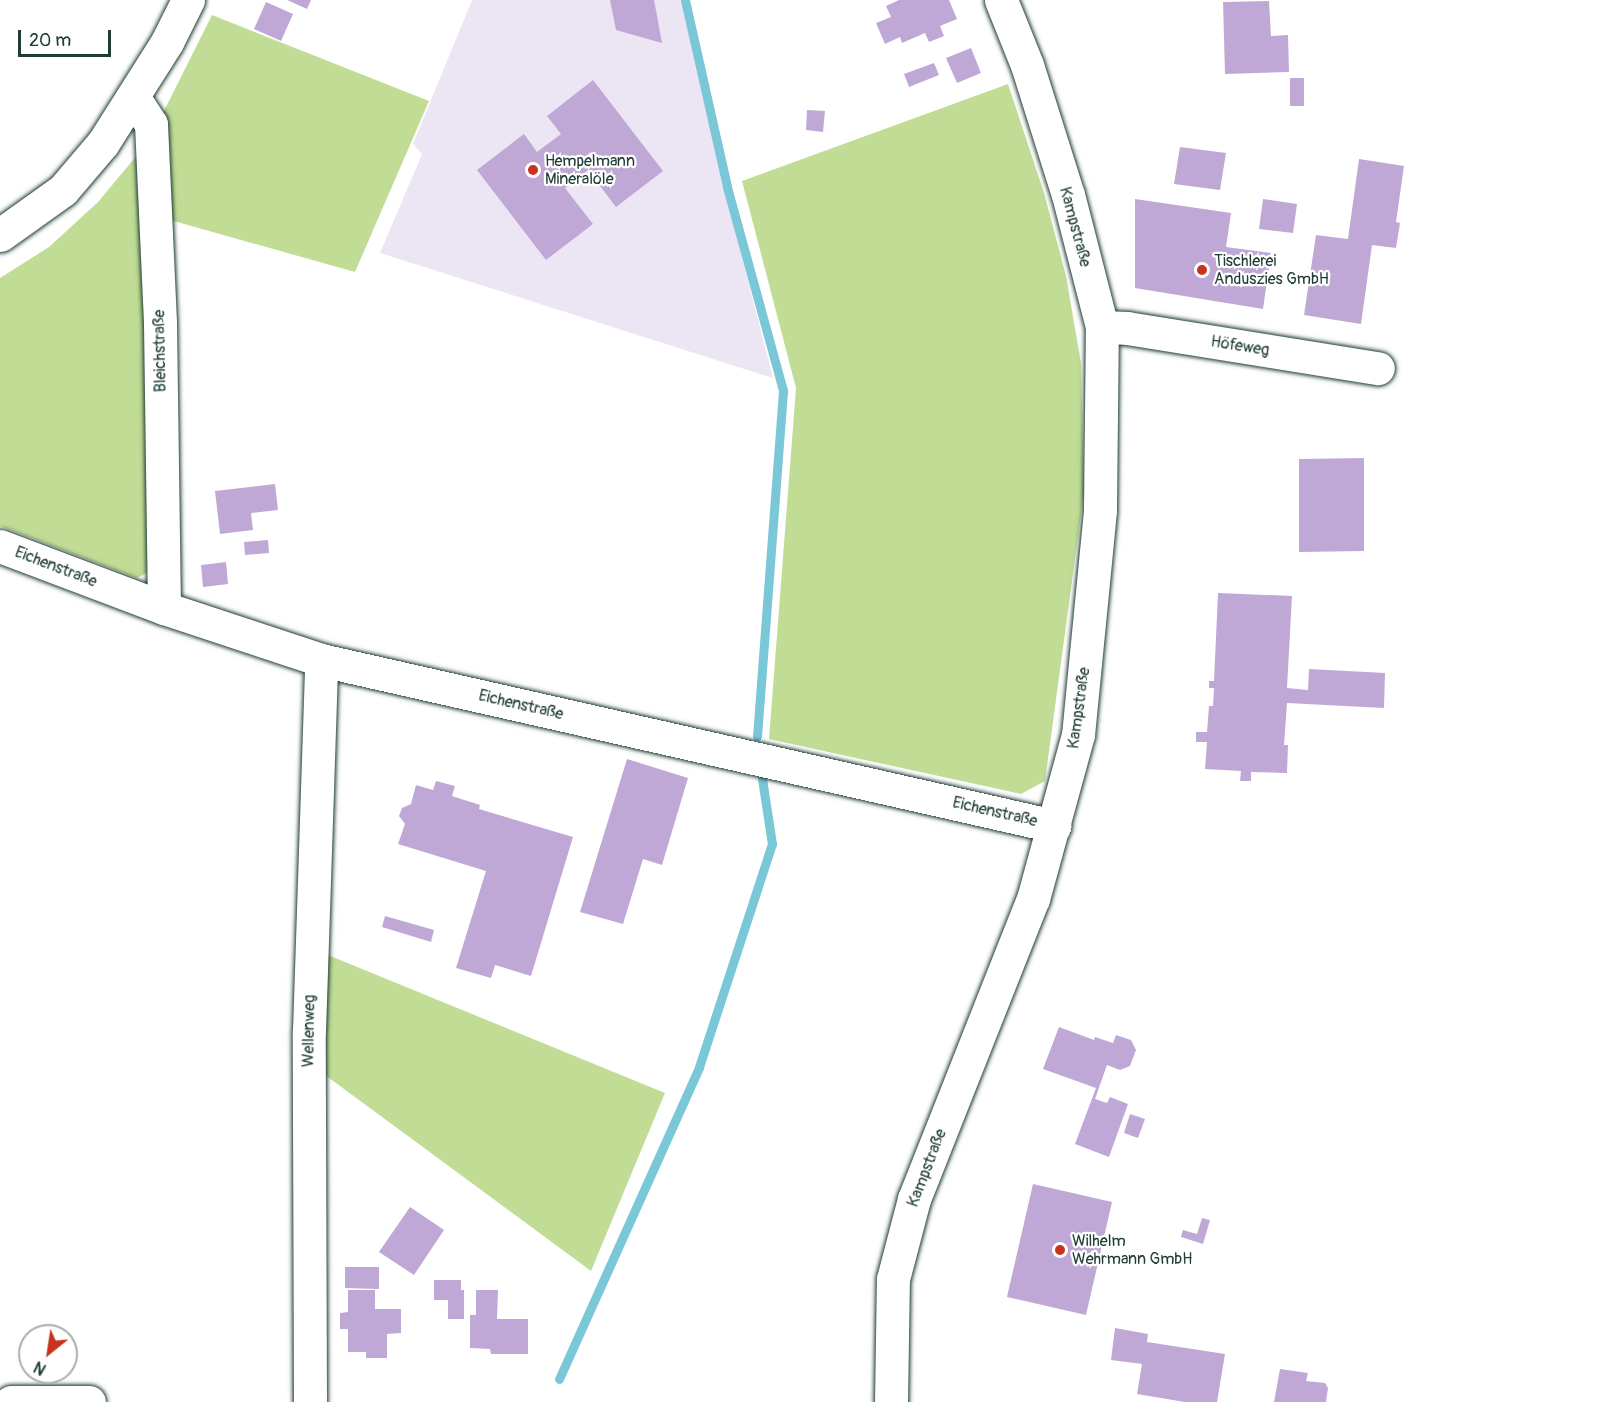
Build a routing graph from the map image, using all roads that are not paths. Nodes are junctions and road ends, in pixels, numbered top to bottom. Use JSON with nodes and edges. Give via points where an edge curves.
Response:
{"nodes":[{"id":1,"x":188,"y":0,"type":"edge"},
{"id":2,"x":1001,"y":0,"type":"edge"},
{"id":3,"x":134,"y":98,"type":"junction"},
{"id":4,"x":0,"y":235,"type":"edge"},
{"id":5,"x":1102,"y":327,"type":"junction"},
{"id":6,"x":1378,"y":368,"type":"dead end"},
{"id":7,"x":0,"y":546,"type":"edge"},
{"id":8,"x":164,"y":608,"type":"junction"},
{"id":9,"x":321,"y":660,"type":"junction"},
{"id":10,"x":1054,"y":826,"type":"junction"},
{"id":11,"x":11,"y":1402,"type":"edge"},
{"id":12,"x":89,"y":1402,"type":"edge"},
{"id":13,"x":310,"y":1402,"type":"edge"},
{"id":14,"x":891,"y":1402,"type":"edge"}],
"edges":[{"from":1,"to":3,"type":"street"},
{"from":2,"to":5,"type":"street","name":"Kampstraße","via":[[1027,65],[1068,195]]},
{"from":3,"to":4,"type":"street","via":[[63,190]]},
{"from":3,"to":8,"type":"street","name":"Bleichstraße","via":[[151,124],[160,323]]},
{"from":5,"to":6,"type":"street","name":"Höfeweg"},
{"from":5,"to":10,"type":"street","name":"Kampstraße","via":[[1098,533],[1078,735]]},
{"from":7,"to":8,"type":"street","name":"Eichenstraße"},
{"from":8,"to":9,"type":"street","name":"Eichenstraße"},
{"from":9,"to":10,"type":"street","name":"Eichenstraße"},
{"from":9,"to":13,"type":"street","name":"Wellenweg","via":[[309,1031]]},
{"from":10,"to":14,"type":"street","name":"Kampstraße","via":[[1033,899],[914,1199],[893,1279]]},
{"from":11,"to":12,"type":"street"}]}
